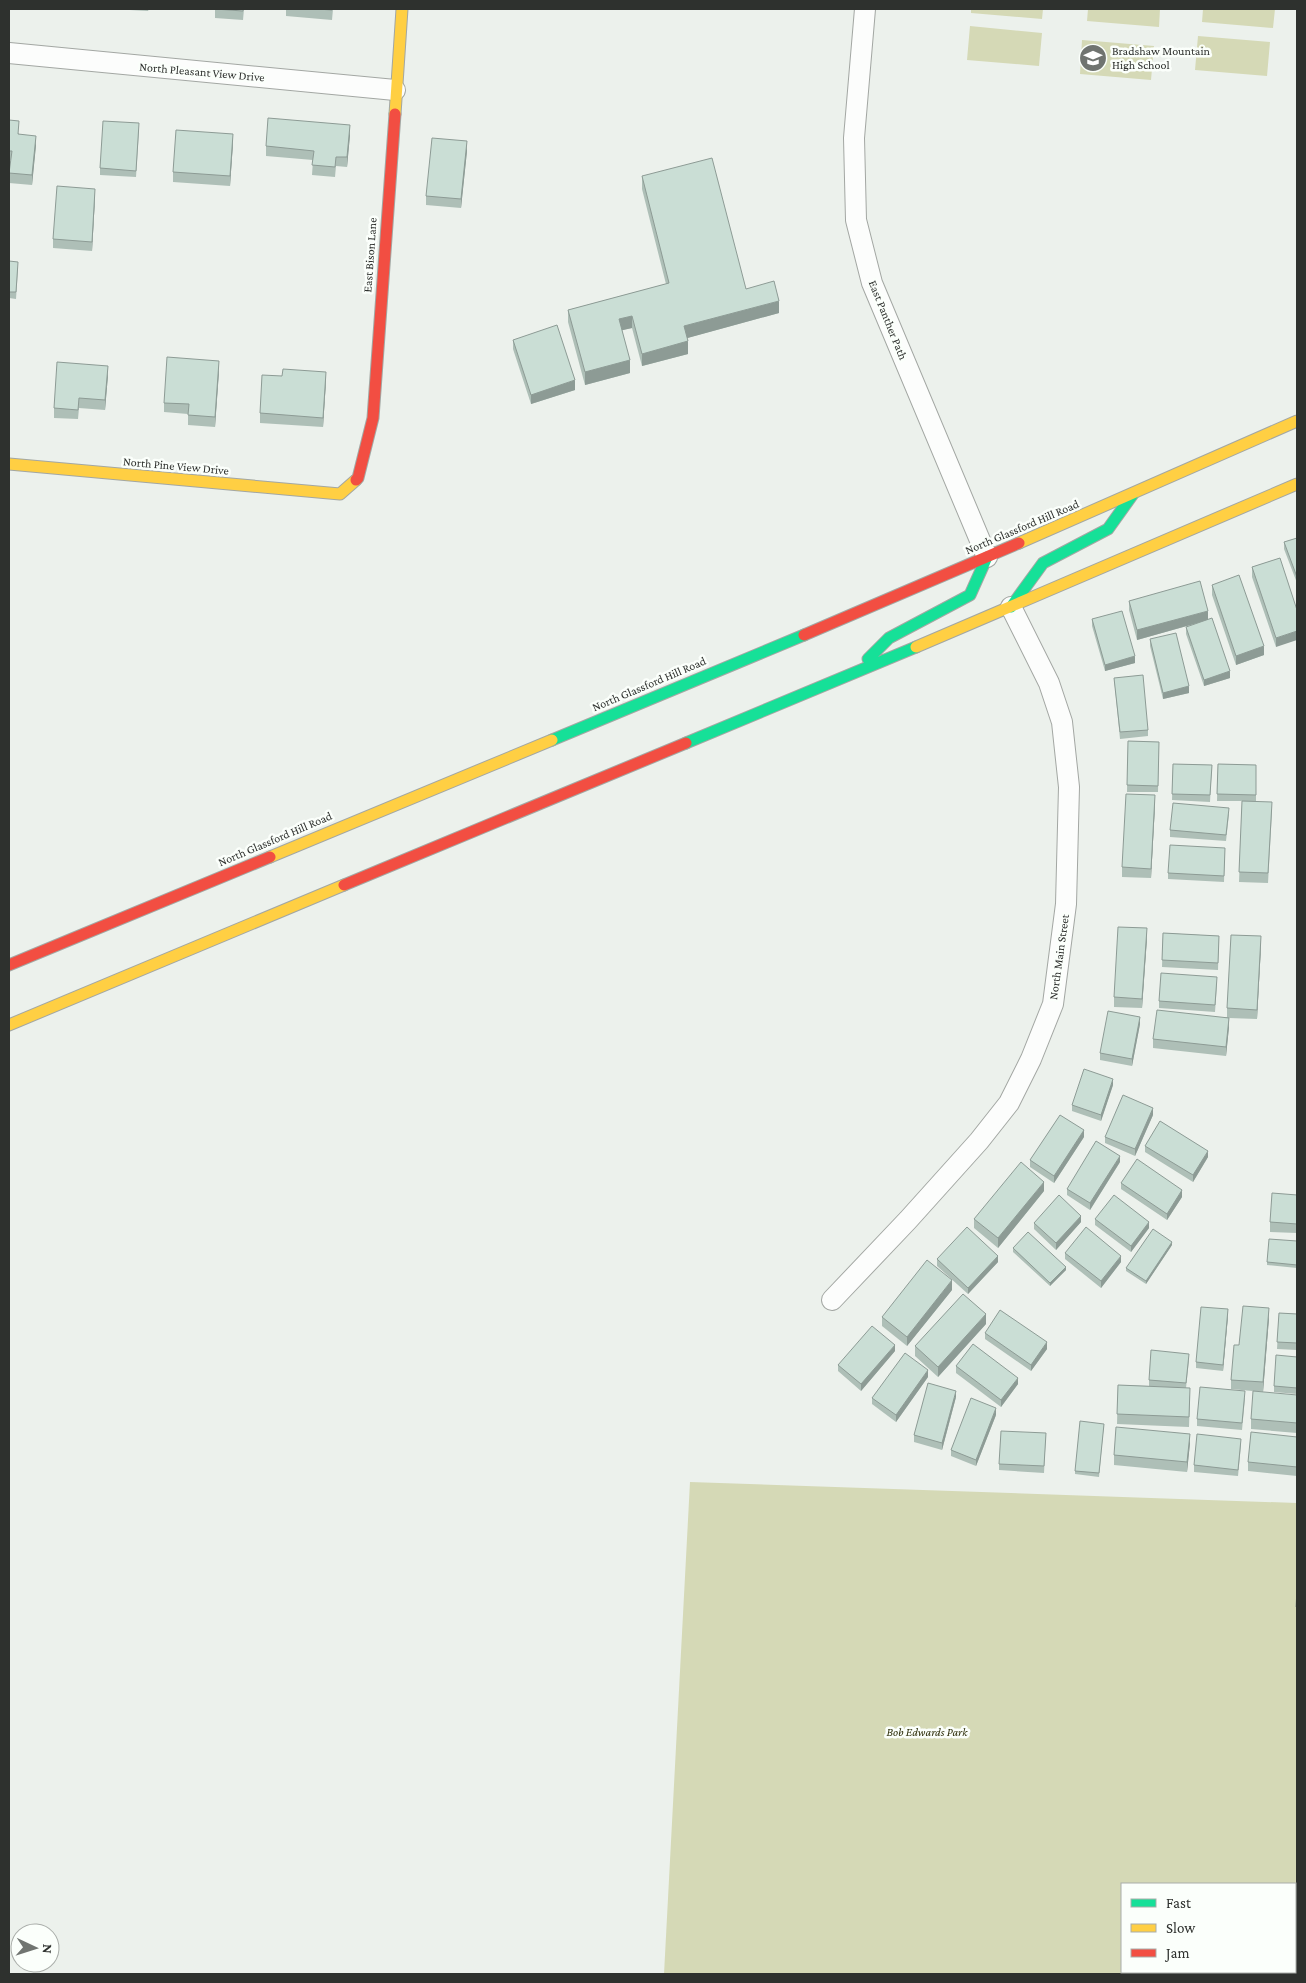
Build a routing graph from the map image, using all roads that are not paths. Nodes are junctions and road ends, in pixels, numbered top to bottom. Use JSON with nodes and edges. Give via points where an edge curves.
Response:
{"nodes":[{"id":1,"x":402,"y":9,"type":"edge"},
{"id":2,"x":865,"y":9,"type":"edge"},
{"id":3,"x":9,"y":53,"type":"edge"},
{"id":4,"x":395,"y":90,"type":"junction"},
{"id":5,"x":1297,"y":421,"type":"edge"},
{"id":6,"x":9,"y":464,"type":"edge"},
{"id":7,"x":1297,"y":484,"type":"edge"},
{"id":8,"x":1134,"y":493,"type":"junction"},
{"id":9,"x":340,"y":494,"type":"joint"},
{"id":10,"x":987,"y":557,"type":"junction"},
{"id":11,"x":1011,"y":607,"type":"junction"},
{"id":12,"x":855,"y":672,"type":"junction"},
{"id":13,"x":9,"y":965,"type":"edge"},
{"id":14,"x":9,"y":1025,"type":"edge"},
{"id":15,"x":832,"y":1300,"type":"dead end"}],
"edges":[{"from":1,"to":4,"type":"main road","name":"East Bison Lane"},
{"from":2,"to":10,"type":"street","name":"East Panther Path","via":[[854,138],[856,220],[872,283]]},
{"from":3,"to":4,"type":"street","name":"North Pleasant View Drive"},
{"from":4,"to":9,"type":"main road","name":"East Bison Lane","via":[[373,418],[358,478]]},
{"from":5,"to":8,"type":"main road","name":"North Glassford Hill Road"},
{"from":6,"to":9,"type":"main road","name":"North Pine View Drive"},
{"from":7,"to":11,"type":"main road"},
{"from":8,"to":10,"type":"main road","name":"North Glassford Hill Road"},
{"from":8,"to":11,"type":"main road","via":[[1108,529],[1043,564]]},
{"from":10,"to":12,"type":"main road","via":[[970,596],[890,638]]},
{"from":10,"to":13,"type":"main road","name":"North Glassford Hill Road"},
{"from":11,"to":12,"type":"main road"},
{"from":11,"to":15,"type":"street","name":"North Main Street","via":[[1049,683],[1062,722],[1069,787],[1066,904],[1053,1004],[1009,1103],[908,1220]]},
{"from":12,"to":14,"type":"main road"}]}
